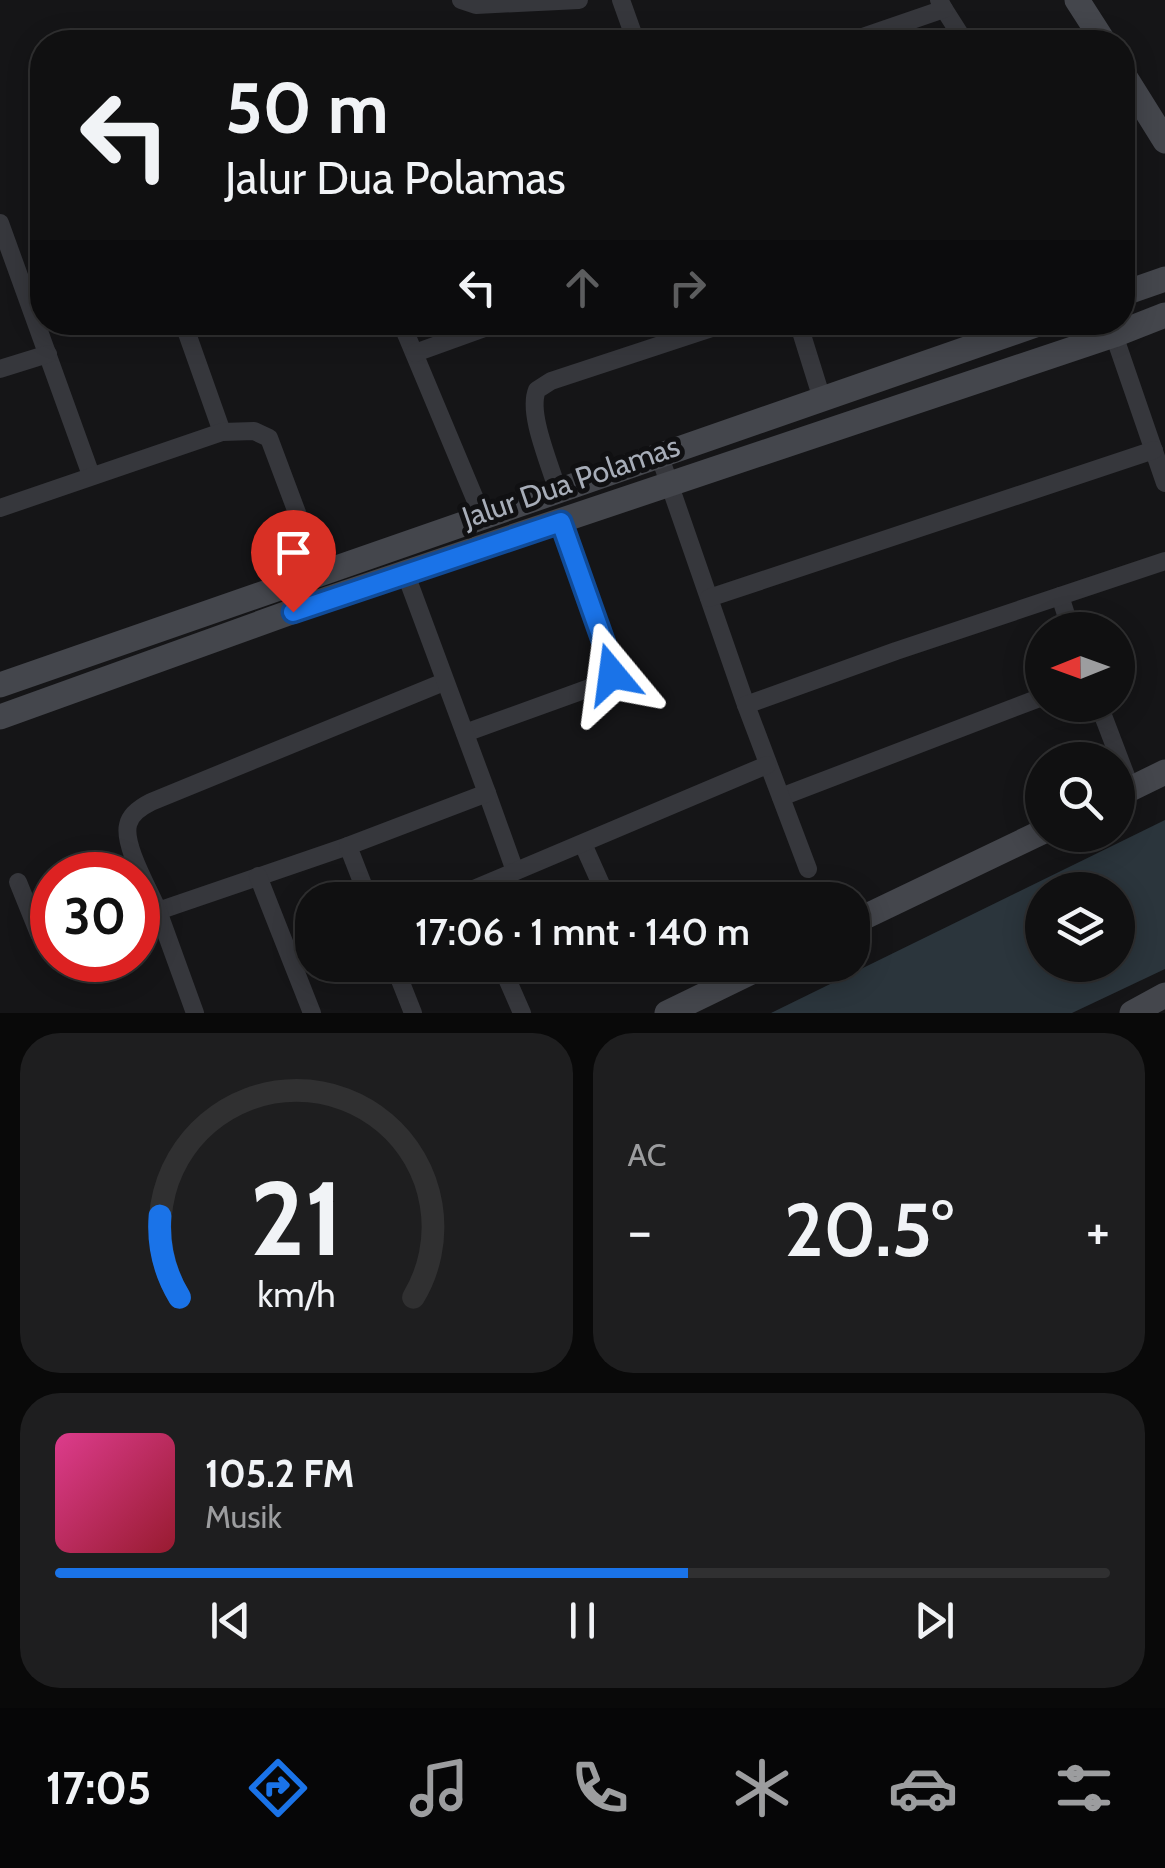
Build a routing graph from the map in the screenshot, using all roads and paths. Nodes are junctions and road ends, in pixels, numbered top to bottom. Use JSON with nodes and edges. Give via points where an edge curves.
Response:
{"nodes":[{"id":1,"x":461,"y":0,"type":"edge"},
{"id":2,"x":579,"y":0,"type":"edge"},
{"id":3,"x":621,"y":0,"type":"edge"},
{"id":4,"x":1077,"y":0,"type":"edge"},
{"id":5,"x":942,"y":4,"type":"edge"},
{"id":6,"x":632,"y":30,"type":"edge"},
{"id":7,"x":878,"y":30,"type":"edge"},
{"id":8,"x":958,"y":30,"type":"edge"},
{"id":9,"x":1096,"y":30,"type":"edge"},
{"id":10,"x":1135,"y":93,"type":"edge"},
{"id":11,"x":1165,"y":141,"type":"edge"},
{"id":12,"x":2,"y":232,"type":"edge"},
{"id":13,"x":1165,"y":279,"type":"edge"},
{"id":14,"x":1135,"y":289,"type":"edge"},
{"id":15,"x":30,"y":306,"type":"edge"},
{"id":16,"x":1165,"y":315,"type":"edge"},
{"id":17,"x":1135,"y":327,"type":"edge"},
{"id":18,"x":41,"y":335,"type":"edge"},
{"id":19,"x":188,"y":335,"type":"edge"},
{"id":20,"x":407,"y":335,"type":"edge"},
{"id":21,"x":464,"y":335,"type":"edge"},
{"id":22,"x":691,"y":335,"type":"edge"},
{"id":23,"x":802,"y":335,"type":"edge"},
{"id":24,"x":1007,"y":335,"type":"edge"},
{"id":25,"x":1114,"y":335,"type":"joint"},
{"id":26,"x":415,"y":352,"type":"junction"},
{"id":27,"x":48,"y":354,"type":"junction"},
{"id":28,"x":0,"y":369,"type":"edge"},
{"id":29,"x":822,"y":400,"type":"junction"},
{"id":30,"x":222,"y":432,"type":"junction"},
{"id":31,"x":1154,"y":450,"type":"junction"},
{"id":32,"x":660,"y":456,"type":"junction"},
{"id":33,"x":91,"y":475,"type":"junction"},
{"id":34,"x":1165,"y":483,"type":"edge"},
{"id":35,"x":668,"y":484,"type":"junction"},
{"id":36,"x":558,"y":492,"type":"junction"},
{"id":37,"x":0,"y":508,"type":"edge"},
{"id":38,"x":483,"y":518,"type":"junction"},
{"id":39,"x":561,"y":522,"type":"junction"},
{"id":40,"x":1165,"y":561,"type":"edge"},
{"id":41,"x":405,"y":572,"type":"junction"},
{"id":42,"x":320,"y":574,"type":"junction"},
{"id":43,"x":1060,"y":596,"type":"junction"},
{"id":44,"x":709,"y":598,"type":"junction"},
{"id":45,"x":1065,"y":612,"type":"edge"},
{"id":46,"x":444,"y":682,"type":"junction"},
{"id":47,"x":0,"y":685,"type":"edge"},
{"id":48,"x":1025,"y":704,"type":"edge"},
{"id":49,"x":746,"y":705,"type":"junction"},
{"id":50,"x":0,"y":717,"type":"edge"},
{"id":51,"x":465,"y":733,"type":"junction"},
{"id":52,"x":768,"y":765,"type":"junction"},
{"id":53,"x":1165,"y":772,"type":"edge"},
{"id":54,"x":1135,"y":787,"type":"edge"},
{"id":55,"x":487,"y":793,"type":"junction"},
{"id":56,"x":780,"y":798,"type":"junction"},
{"id":57,"x":1025,"y":840,"type":"edge"},
{"id":58,"x":583,"y":844,"type":"junction"},
{"id":59,"x":348,"y":846,"type":"junction"},
{"id":60,"x":134,"y":852,"type":"edge"},
{"id":61,"x":808,"y":869,"type":"dead end"},
{"id":62,"x":515,"y":871,"type":"junction"},
{"id":63,"x":258,"y":876,"type":"junction"},
{"id":64,"x":18,"y":882,"type":"dead end"},
{"id":65,"x":362,"y":882,"type":"edge"},
{"id":66,"x":490,"y":882,"type":"edge"},
{"id":67,"x":600,"y":882,"type":"edge"},
{"id":68,"x":160,"y":910,"type":"edge"},
{"id":69,"x":30,"y":912,"type":"edge"},
{"id":70,"x":870,"y":915,"type":"edge"},
{"id":71,"x":160,"y":917,"type":"edge"},
{"id":72,"x":401,"y":982,"type":"edge"},
{"id":73,"x":509,"y":982,"type":"edge"},
{"id":74,"x":731,"y":982,"type":"edge"},
{"id":75,"x":1165,"y":996,"type":"edge"},
{"id":76,"x":195,"y":1013,"type":"edge"},
{"id":77,"x":312,"y":1013,"type":"edge"},
{"id":78,"x":413,"y":1013,"type":"edge"},
{"id":79,"x":522,"y":1013,"type":"edge"},
{"id":80,"x":667,"y":1013,"type":"edge"},
{"id":81,"x":1132,"y":1013,"type":"edge"}],
"edges":[{"from":1,"to":2,"type":"street"},
{"from":3,"to":6,"type":"street"},
{"from":4,"to":9,"type":"street"},
{"from":5,"to":7,"type":"street"},
{"from":5,"to":8,"type":"street"},
{"from":10,"to":11,"type":"street"},
{"from":12,"to":15,"type":"street"},
{"from":13,"to":14,"type":"street"},
{"from":16,"to":17,"type":"street","name":"Jalur Dua Polamas"},
{"from":18,"to":27,"type":"street"},
{"from":19,"to":30,"type":"street"},
{"from":20,"to":26,"type":"street"},
{"from":21,"to":26,"type":"street"},
{"from":22,"to":36,"type":"street","via":[[537,390],[536,418]]},
{"from":23,"to":29,"type":"street"},
{"from":24,"to":29,"type":"street","name":"Jalur Dua Polamas"},
{"from":25,"to":31,"type":"street"},
{"from":25,"to":35,"type":"street","name":"Jalur Dua Polamas"},
{"from":26,"to":38,"type":"street"},
{"from":27,"to":28,"type":"street"},
{"from":27,"to":33,"type":"street"},
{"from":29,"to":32,"type":"street","name":"Jalur Dua Polamas"},
{"from":30,"to":33,"type":"street"},
{"from":30,"to":42,"type":"street","via":[[254,431],[268,438]]},
{"from":31,"to":34,"type":"street"},
{"from":31,"to":44,"type":"street"},
{"from":32,"to":35,"type":"street"},
{"from":32,"to":36,"type":"street","name":"Jalur Dua Polamas"},
{"from":33,"to":37,"type":"street"},
{"from":35,"to":39,"type":"street","name":"Jalur Dua Polamas"},
{"from":35,"to":44,"type":"street"},
{"from":36,"to":38,"type":"street","name":"Jalur Dua Polamas"},
{"from":38,"to":42,"type":"street","name":"Jalur Dua Polamas"},
{"from":39,"to":41,"type":"street","name":"Jalur Dua Polamas"},
{"from":39,"to":51,"type":"street","via":[[612,674]]},
{"from":40,"to":43,"type":"street"},
{"from":41,"to":46,"type":"street"},
{"from":41,"to":50,"type":"street","name":"Jalur Dua Polamas"},
{"from":42,"to":47,"type":"street","name":"Jalur Dua Polamas"},
{"from":43,"to":45,"type":"street"},
{"from":43,"to":49,"type":"street"},
{"from":44,"to":49,"type":"street"},
{"from":46,"to":51,"type":"street"},
{"from":46,"to":60,"type":"street","via":[[140,808],[130,820]]},
{"from":48,"to":56,"type":"street"},
{"from":49,"to":52,"type":"street"},
{"from":51,"to":55,"type":"street"},
{"from":52,"to":56,"type":"street"},
{"from":52,"to":58,"type":"street"},
{"from":53,"to":54,"type":"street"},
{"from":55,"to":59,"type":"street"},
{"from":55,"to":62,"type":"street"},
{"from":56,"to":61,"type":"street"},
{"from":57,"to":70,"type":"street"},
{"from":58,"to":62,"type":"street"},
{"from":58,"to":67,"type":"street"},
{"from":59,"to":63,"type":"street"},
{"from":59,"to":65,"type":"street"},
{"from":62,"to":66,"type":"street"},
{"from":63,"to":68,"type":"street"},
{"from":63,"to":77,"type":"street"},
{"from":64,"to":69,"type":"street"},
{"from":71,"to":76,"type":"street"},
{"from":72,"to":78,"type":"street"},
{"from":73,"to":79,"type":"street"},
{"from":74,"to":80,"type":"street"},
{"from":75,"to":81,"type":"street"}]}
